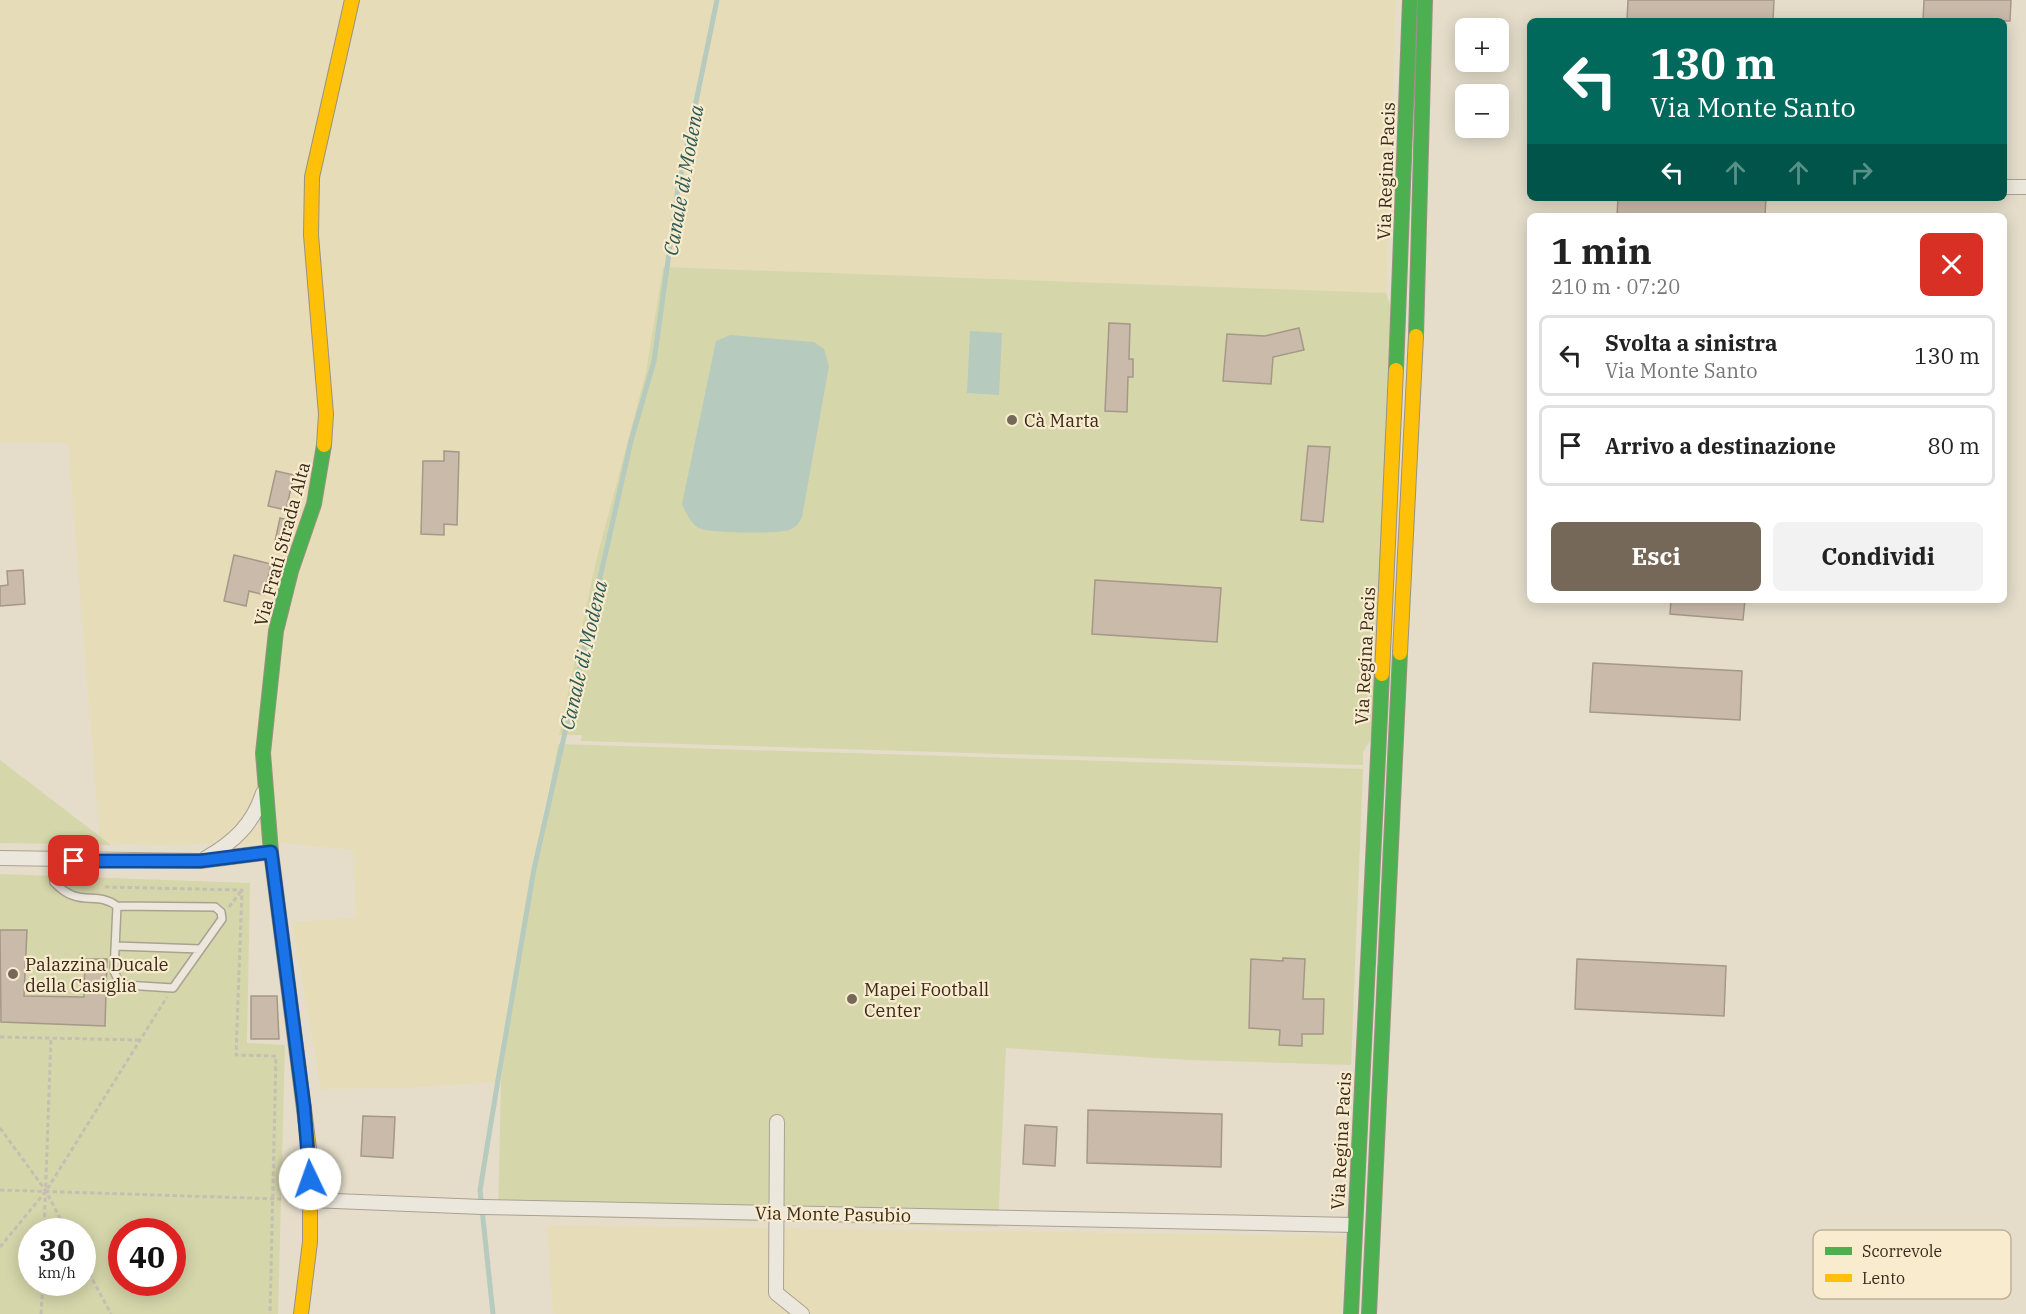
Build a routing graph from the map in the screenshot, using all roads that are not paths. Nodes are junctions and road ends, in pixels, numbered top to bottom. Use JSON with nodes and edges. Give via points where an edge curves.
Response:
{"nodes":[{"id":1,"x":352,"y":0,"type":"edge"},
{"id":2,"x":1410,"y":0,"type":"edge"},
{"id":3,"x":1425,"y":0,"type":"edge"},
{"id":4,"x":2007,"y":187,"type":"edge"},
{"id":5,"x":2026,"y":187,"type":"edge"},
{"id":6,"x":1384,"y":633,"type":"junction"},
{"id":7,"x":265,"y":788,"type":"junction"},
{"id":8,"x":1394,"y":807,"type":"junction"},
{"id":9,"x":271,"y":852,"type":"junction"},
{"id":10,"x":0,"y":858,"type":"edge"},
{"id":11,"x":53,"y":860,"type":"junction"},
{"id":12,"x":200,"y":861,"type":"junction"},
{"id":13,"x":117,"y":906,"type":"junction"},
{"id":14,"x":116,"y":946,"type":"junction"},
{"id":15,"x":200,"y":949,"type":"junction"},
{"id":16,"x":777,"y":1122,"type":"dead end"},
{"id":17,"x":311,"y":1200,"type":"junction"},
{"id":18,"x":777,"y":1213,"type":"junction"},
{"id":19,"x":1354,"y":1225,"type":"junction"},
{"id":20,"x":301,"y":1314,"type":"edge"},
{"id":21,"x":802,"y":1314,"type":"edge"},
{"id":22,"x":1351,"y":1314,"type":"edge"},
{"id":23,"x":1369,"y":1314,"type":"edge"}],
"edges":[{"from":1,"to":7,"type":"street","name":"Via Frati Strada Alta","via":[[312,177],[311,236],[326,442],[314,504],[276,631],[265,730]]},
{"from":2,"to":6,"type":"street","name":"Via Regina Pacis"},
{"from":3,"to":8,"type":"street","name":"Via Regina Pacis","via":[[1416,326]]},
{"from":4,"to":5,"type":"street"},
{"from":6,"to":8,"type":"lane","via":[[1394,641],[1387,798]]},
{"from":6,"to":19,"type":"street","name":"Via Regina Pacis"},
{"from":7,"to":9,"type":"street","name":"Via Frati Strada Alta"},
{"from":7,"to":12,"type":"street","via":[[257,810],[238,836]]},
{"from":8,"to":23,"type":"street","name":"Via Regina Pacis"},
{"from":9,"to":12,"type":"street"},
{"from":9,"to":17,"type":"street","name":"Via Frati Strada Alta","via":[[306,1117]]},
{"from":10,"to":11,"type":"street"},
{"from":11,"to":12,"type":"street"},
{"from":11,"to":13,"type":"lane","via":[[54,882],[64,891],[78,898],[107,900]]},
{"from":13,"to":14,"type":"lane"},
{"from":13,"to":15,"type":"lane","via":[[215,907],[222,919]]},
{"from":14,"to":15,"type":"lane"},
{"from":14,"to":15,"type":"lane","via":[[114,971],[119,982],[173,988]]},
{"from":16,"to":18,"type":"street"},
{"from":17,"to":18,"type":"street","name":"Via Monte Pasubio"},
{"from":17,"to":20,"type":"street","name":"Via Frati Strada Alta"},
{"from":18,"to":19,"type":"street","name":"Via Monte Pasubio"},
{"from":18,"to":21,"type":"street","via":[[776,1293]]},
{"from":19,"to":22,"type":"street","name":"Via Regina Pacis"}]}
